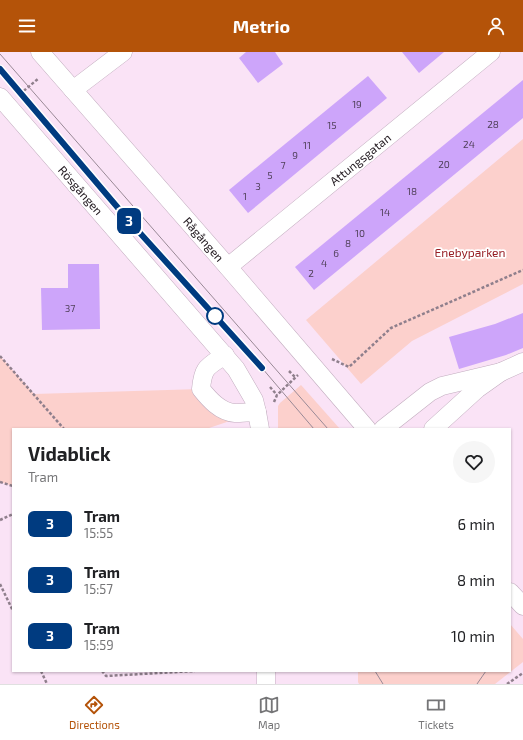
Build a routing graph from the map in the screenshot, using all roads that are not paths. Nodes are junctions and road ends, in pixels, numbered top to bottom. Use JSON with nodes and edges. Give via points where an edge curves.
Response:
{"nodes":[{"id":1,"x":40,"y":52,"type":"edge"},
{"id":2,"x":123,"y":52,"type":"edge"},
{"id":3,"x":491,"y":52,"type":"edge"},
{"id":4,"x":73,"y":90,"type":"junction"},
{"id":5,"x":4,"y":101,"type":"edge"},
{"id":6,"x":228,"y":267,"type":"junction"},
{"id":7,"x":225,"y":355,"type":"junction"},
{"id":8,"x":523,"y":362,"type":"edge"},
{"id":9,"x":501,"y":372,"type":"junction"},
{"id":10,"x":259,"y":420,"type":"edge"},
{"id":11,"x":366,"y":428,"type":"edge"},
{"id":12,"x":384,"y":428,"type":"edge"},
{"id":13,"x":434,"y":428,"type":"edge"},
{"id":14,"x":511,"y":593,"type":"edge"},
{"id":15,"x":523,"y":606,"type":"edge"},
{"id":16,"x":266,"y":672,"type":"edge"},
{"id":17,"x":266,"y":684,"type":"edge"}],
"edges":[{"from":1,"to":4,"type":"street","name":"Rågången"},
{"from":2,"to":4,"type":"street"},
{"from":3,"to":6,"type":"street","name":"Attungsgatan"},
{"from":4,"to":6,"type":"street","name":"Rågången"},
{"from":5,"to":7,"type":"street","name":"Rösgången"},
{"from":6,"to":11,"type":"street","name":"Rågången"},
{"from":7,"to":10,"type":"street","name":"Rösgången","via":[[254,400]]},
{"from":7,"to":10,"type":"street","name":"Rösgången","via":[[208,366],[202,376],[201,389],[209,400],[219,407]]},
{"from":8,"to":9,"type":"street"},
{"from":9,"to":12,"type":"street","via":[[442,386],[430,392]]},
{"from":9,"to":13,"type":"street","via":[[477,389]]},
{"from":14,"to":15,"type":"street"},
{"from":16,"to":17,"type":"street"}]}
